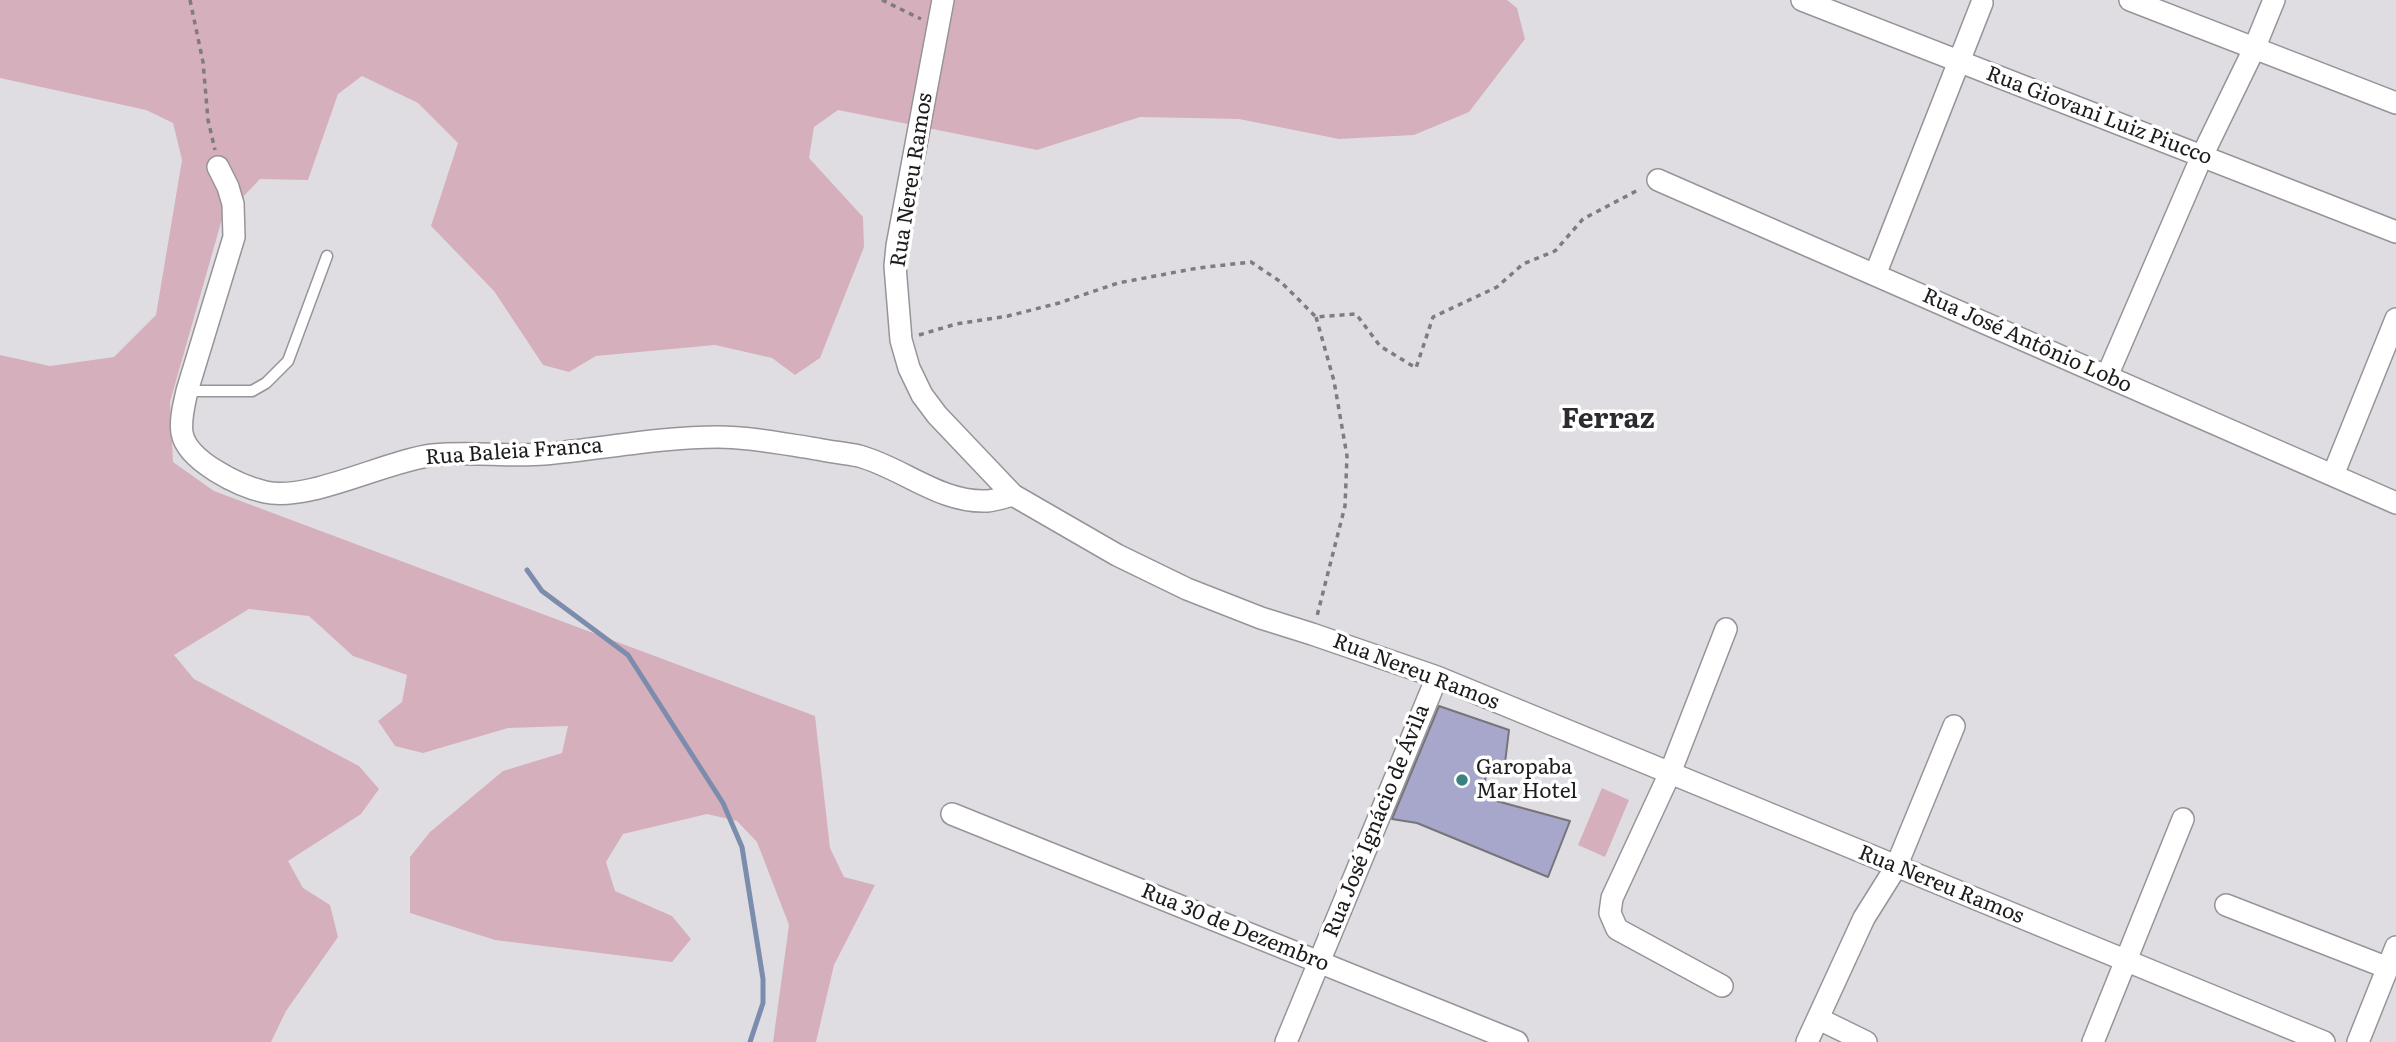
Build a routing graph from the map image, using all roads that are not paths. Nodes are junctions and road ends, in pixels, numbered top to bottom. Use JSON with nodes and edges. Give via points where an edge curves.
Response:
{"nodes":[{"id":1,"x":943,"y":0,"type":"edge"},
{"id":2,"x":1802,"y":0,"type":"edge"},
{"id":3,"x":2130,"y":0,"type":"edge"},
{"id":4,"x":2274,"y":0,"type":"edge"},
{"id":5,"x":1982,"y":3,"type":"dead end"},
{"id":6,"x":2254,"y":50,"type":"junction"},
{"id":7,"x":1959,"y":61,"type":"junction"},
{"id":8,"x":2396,"y":103,"type":"edge"},
{"id":9,"x":2202,"y":156,"type":"junction"},
{"id":10,"x":218,"y":167,"type":"road end"},
{"id":11,"x":1658,"y":180,"type":"road end"},
{"id":12,"x":2396,"y":232,"type":"edge"},
{"id":13,"x":327,"y":256,"type":"dead end"},
{"id":14,"x":1875,"y":275,"type":"junction"},
{"id":15,"x":2396,"y":319,"type":"edge"},
{"id":16,"x":2107,"y":376,"type":"junction"},
{"id":17,"x":187,"y":391,"type":"junction"},
{"id":18,"x":2333,"y":475,"type":"junction"},
{"id":19,"x":1013,"y":495,"type":"junction"},
{"id":20,"x":2396,"y":503,"type":"edge"},
{"id":21,"x":1726,"y":629,"type":"dead end"},
{"id":22,"x":1437,"y":677,"type":"junction"},
{"id":23,"x":1954,"y":726,"type":"dead end"},
{"id":24,"x":1670,"y":773,"type":"junction"},
{"id":25,"x":952,"y":814,"type":"dead end"},
{"id":26,"x":2183,"y":819,"type":"dead end"},
{"id":27,"x":1896,"y":867,"type":"junction"},
{"id":28,"x":2226,"y":905,"type":"dead end"},
{"id":29,"x":2396,"y":947,"type":"edge"},
{"id":30,"x":2126,"y":960,"type":"junction"},
{"id":31,"x":1319,"y":962,"type":"junction"},
{"id":32,"x":2388,"y":968,"type":"junction"},
{"id":33,"x":1722,"y":986,"type":"dead end"},
{"id":34,"x":1819,"y":1018,"type":"junction"},
{"id":35,"x":1286,"y":1042,"type":"edge"},
{"id":36,"x":1517,"y":1042,"type":"edge"},
{"id":37,"x":1807,"y":1042,"type":"edge"},
{"id":38,"x":1866,"y":1042,"type":"edge"},
{"id":39,"x":2093,"y":1042,"type":"edge"},
{"id":40,"x":2325,"y":1042,"type":"edge"},
{"id":41,"x":2358,"y":1042,"type":"edge"}],
"edges":[{"from":1,"to":19,"type":"street","name":"Rua Nereu Ramos","via":[[897,246],[901,340],[909,368],[936,415]]},
{"from":2,"to":7,"type":"street","name":"Rua Giovani Luiz Piucco"},
{"from":3,"to":6,"type":"street"},
{"from":4,"to":6,"type":"street"},
{"from":5,"to":7,"type":"street"},
{"from":6,"to":8,"type":"street"},
{"from":6,"to":9,"type":"street"},
{"from":7,"to":9,"type":"street","name":"Rua Giovani Luiz Piucco"},
{"from":7,"to":14,"type":"street"},
{"from":9,"to":12,"type":"street","name":"Rua Giovani Luiz Piucco"},
{"from":9,"to":16,"type":"street"},
{"from":10,"to":17,"type":"street","name":"Rua Baleia Franca","via":[[233,204],[234,237]]},
{"from":11,"to":14,"type":"street","name":"Rua José Antônio Lobo"},
{"from":13,"to":17,"type":"lane","via":[[288,361],[266,383],[252,391]]},
{"from":14,"to":16,"type":"street","name":"Rua José Antônio Lobo"},
{"from":15,"to":18,"type":"street"},
{"from":16,"to":18,"type":"street","name":"Rua José Antônio Lobo"},
{"from":17,"to":19,"type":"street","name":"Rua Baleia Franca","via":[[182,434],[189,449],[226,475],[278,495],[436,455],[543,454],[718,437],[859,456],[959,498],[988,501]]},
{"from":18,"to":20,"type":"street","name":"Rua José Antônio Lobo"},
{"from":19,"to":22,"type":"street","name":"Rua Nereu Ramos","via":[[1187,589]]},
{"from":21,"to":24,"type":"street"},
{"from":22,"to":24,"type":"street","name":"Rua Nereu Ramos"},
{"from":22,"to":31,"type":"street","name":"Rua José Ignácio de Ávila"},
{"from":23,"to":27,"type":"street"},
{"from":24,"to":27,"type":"street","name":"Rua Nereu Ramos"},
{"from":24,"to":33,"type":"street","via":[[1612,898],[1610,913],[1617,929]]},
{"from":25,"to":31,"type":"street","name":"Rua 30 de Dezembro"},
{"from":26,"to":30,"type":"street"},
{"from":27,"to":30,"type":"street","name":"Rua Nereu Ramos"},
{"from":27,"to":34,"type":"street","via":[[1864,918]]},
{"from":28,"to":32,"type":"street"},
{"from":29,"to":32,"type":"street"},
{"from":30,"to":39,"type":"street"},
{"from":30,"to":40,"type":"street","name":"Rua Nereu Ramos"},
{"from":31,"to":35,"type":"street","name":"Rua José Ignácio de Ávila"},
{"from":31,"to":36,"type":"street","name":"Rua 30 de Dezembro"},
{"from":32,"to":41,"type":"street"},
{"from":34,"to":37,"type":"street"},
{"from":34,"to":38,"type":"street"}]}
